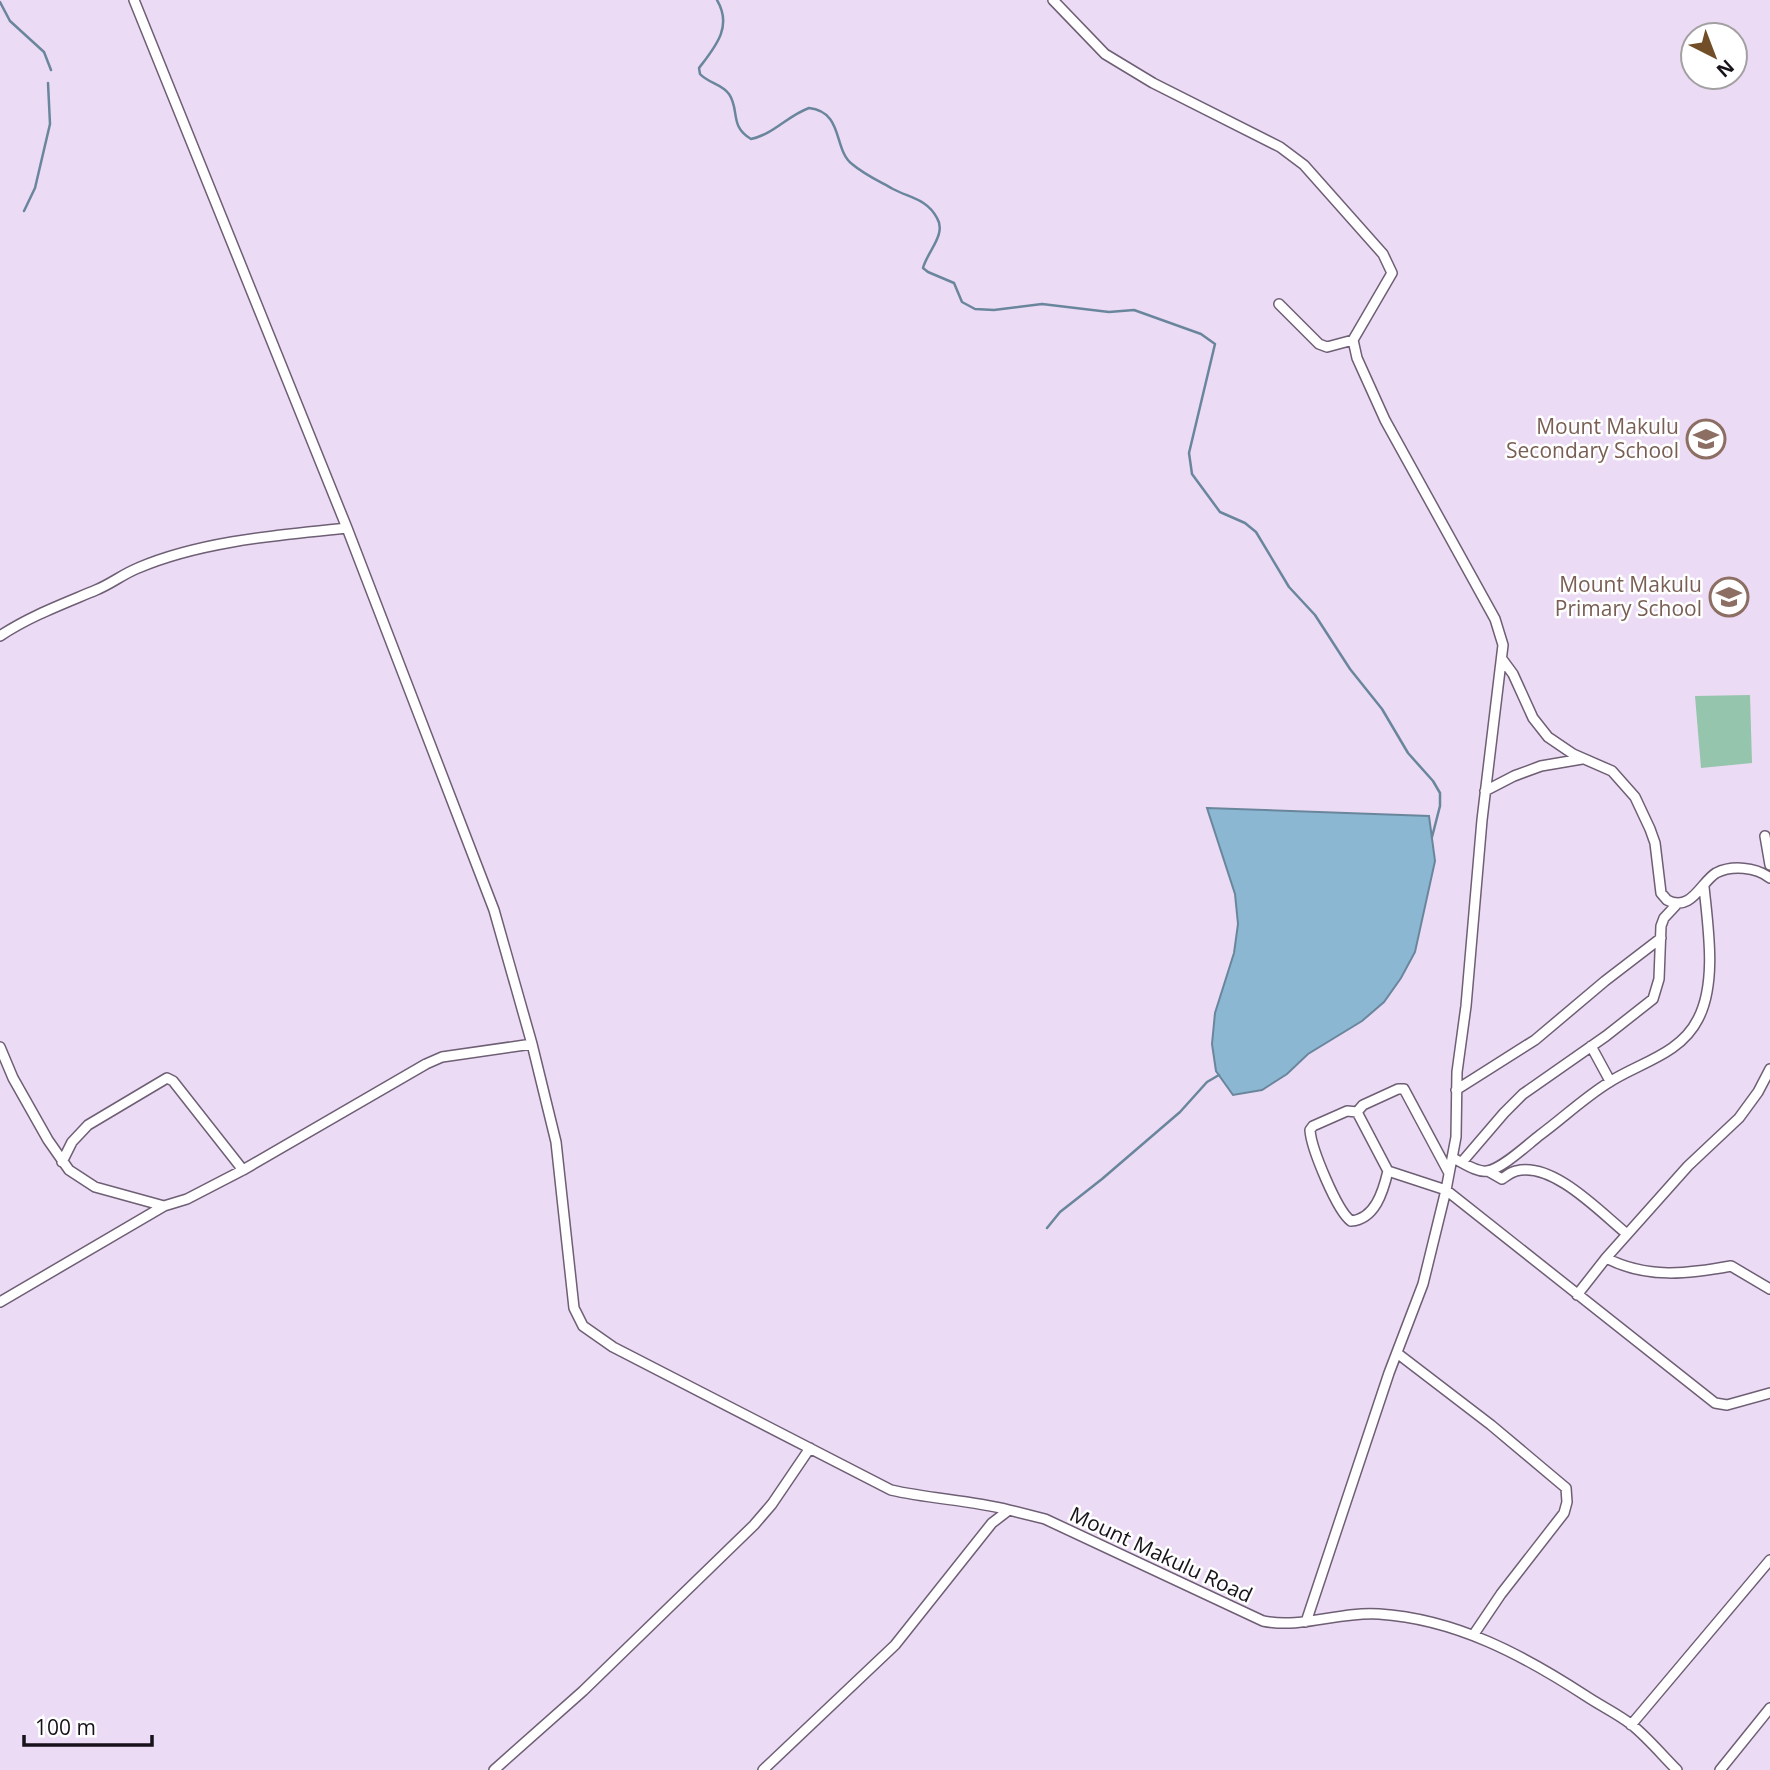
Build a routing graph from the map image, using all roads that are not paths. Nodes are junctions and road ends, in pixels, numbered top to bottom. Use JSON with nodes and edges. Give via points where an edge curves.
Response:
{"nodes":[{"id":1,"x":134,"y":0,"type":"edge"},
{"id":2,"x":1053,"y":0,"type":"edge"},
{"id":3,"x":1279,"y":304,"type":"dead end"},
{"id":4,"x":1353,"y":340,"type":"junction"},
{"id":5,"x":346,"y":528,"type":"junction"},
{"id":6,"x":0,"y":636,"type":"edge"},
{"id":7,"x":1502,"y":659,"type":"junction"},
{"id":8,"x":1584,"y":759,"type":"junction"},
{"id":9,"x":1485,"y":791,"type":"junction"},
{"id":10,"x":1765,"y":836,"type":"dead end"},
{"id":11,"x":1770,"y":865,"type":"edge"},
{"id":12,"x":1770,"y":878,"type":"edge"},
{"id":13,"x":1703,"y":892,"type":"junction"},
{"id":14,"x":1667,"y":900,"type":"junction"},
{"id":15,"x":1678,"y":903,"type":"junction"},
{"id":16,"x":1668,"y":913,"type":"junction"},
{"id":17,"x":1661,"y":938,"type":"junction"},
{"id":18,"x":532,"y":1044,"type":"junction"},
{"id":19,"x":1591,"y":1046,"type":"junction"},
{"id":20,"x":0,"y":1047,"type":"edge"},
{"id":21,"x":1770,"y":1069,"type":"edge"},
{"id":22,"x":1610,"y":1081,"type":"junction"},
{"id":23,"x":1456,"y":1090,"type":"junction"},
{"id":24,"x":1357,"y":1112,"type":"junction"},
{"id":25,"x":1457,"y":1160,"type":"junction"},
{"id":26,"x":62,"y":1162,"type":"junction"},
{"id":27,"x":243,"y":1170,"type":"junction"},
{"id":28,"x":1388,"y":1171,"type":"junction"},
{"id":29,"x":1488,"y":1171,"type":"junction"},
{"id":30,"x":1449,"y":1173,"type":"junction"},
{"id":31,"x":1446,"y":1190,"type":"junction"},
{"id":32,"x":164,"y":1206,"type":"junction"},
{"id":33,"x":1627,"y":1234,"type":"junction"},
{"id":34,"x":1606,"y":1258,"type":"junction"},
{"id":35,"x":1770,"y":1289,"type":"edge"},
{"id":36,"x":1577,"y":1294,"type":"junction"},
{"id":37,"x":0,"y":1302,"type":"edge"},
{"id":38,"x":1396,"y":1353,"type":"junction"},
{"id":39,"x":1770,"y":1393,"type":"edge"},
{"id":40,"x":810,"y":1448,"type":"junction"},
{"id":41,"x":1009,"y":1510,"type":"junction"},
{"id":42,"x":1770,"y":1560,"type":"edge"},
{"id":43,"x":1306,"y":1622,"type":"junction"},
{"id":44,"x":1474,"y":1634,"type":"junction"},
{"id":45,"x":1770,"y":1708,"type":"edge"},
{"id":46,"x":1631,"y":1725,"type":"junction"},
{"id":47,"x":494,"y":1770,"type":"edge"},
{"id":48,"x":763,"y":1770,"type":"edge"},
{"id":49,"x":1677,"y":1770,"type":"edge"},
{"id":50,"x":1720,"y":1770,"type":"edge"}],
"edges":[{"from":1,"to":5,"type":"street","name":"Mount Makulu Road"},
{"from":2,"to":4,"type":"street","via":[[1105,54],[1280,147],[1324,187],[1383,254],[1392,273]]},
{"from":3,"to":4,"type":"street","via":[[1319,344],[1327,347]]},
{"from":4,"to":7,"type":"street","via":[[1385,420],[1495,619]]},
{"from":5,"to":6,"type":"street","via":[[283,534],[164,558],[20,622]]},
{"from":5,"to":18,"type":"street","name":"Mount Makulu Road","via":[[494,910]]},
{"from":7,"to":8,"type":"street","via":[[1538,726]]},
{"from":7,"to":9,"type":"street"},
{"from":8,"to":9,"type":"street","via":[[1541,766]]},
{"from":8,"to":14,"type":"street","via":[[1612,771],[1640,806],[1655,844],[1661,893]]},
{"from":9,"to":23,"type":"street"},
{"from":10,"to":11,"type":"street"},
{"from":12,"to":13,"type":"street","via":[[1755,870],[1725,870],[1713,876]]},
{"from":13,"to":15,"type":"street"},
{"from":13,"to":22,"type":"street","via":[[1709,961],[1698,1020],[1678,1044]]},
{"from":14,"to":15,"type":"street"},
{"from":14,"to":16,"type":"street"},
{"from":15,"to":16,"type":"street"},
{"from":16,"to":17,"type":"street"},
{"from":17,"to":19,"type":"street","via":[[1653,999]]},
{"from":17,"to":23,"type":"street","via":[[1535,1040]]},
{"from":18,"to":27,"type":"street","via":[[426,1063]]},
{"from":18,"to":40,"type":"street","name":"Mount Makulu Road","via":[[556,1142],[574,1308],[583,1326]]},
{"from":19,"to":22,"type":"street"},
{"from":19,"to":25,"type":"street","via":[[1523,1094]]},
{"from":20,"to":26,"type":"street"},
{"from":21,"to":33,"type":"street","via":[[1738,1118]]},
{"from":22,"to":29,"type":"street"},
{"from":23,"to":25,"type":"street"},
{"from":24,"to":28,"type":"street"},
{"from":24,"to":28,"type":"street","via":[[1347,1111],[1310,1130],[1314,1149],[1347,1219],[1354,1221],[1368,1214],[1380,1197]]},
{"from":24,"to":30,"type":"street","via":[[1363,1104],[1404,1089]]},
{"from":25,"to":29,"type":"street"},
{"from":25,"to":30,"type":"street"},
{"from":26,"to":27,"type":"street","via":[[88,1125],[167,1077]]},
{"from":26,"to":32,"type":"street","via":[[76,1177],[95,1187]]},
{"from":27,"to":32,"type":"street"},
{"from":28,"to":31,"type":"street"},
{"from":29,"to":33,"type":"street","via":[[1502,1179],[1517,1170],[1545,1172]]},
{"from":30,"to":31,"type":"street"},
{"from":31,"to":36,"type":"street"},
{"from":31,"to":38,"type":"street","via":[[1423,1284]]},
{"from":32,"to":37,"type":"street"},
{"from":33,"to":34,"type":"street"},
{"from":34,"to":35,"type":"street","via":[[1655,1273],[1694,1273],[1731,1266]]},
{"from":34,"to":36,"type":"street"},
{"from":36,"to":39,"type":"street","via":[[1718,1405]]},
{"from":38,"to":43,"type":"street"},
{"from":38,"to":44,"type":"street","via":[[1566,1488],[1564,1513]]},
{"from":40,"to":41,"type":"street","name":"Mount Makulu Road","via":[[891,1490]]},
{"from":40,"to":47,"type":"street","via":[[749,1531]]},
{"from":41,"to":43,"type":"street","name":"Mount Makulu Road","via":[[1045,1519],[1263,1621]]},
{"from":41,"to":48,"type":"street","via":[[983,1534],[895,1645]]},
{"from":42,"to":46,"type":"street"},
{"from":43,"to":44,"type":"street","name":"Mount Makulu Road","via":[[1356,1613],[1380,1614]]},
{"from":44,"to":46,"type":"street","name":"Mount Makulu Road","via":[[1552,1674]]},
{"from":45,"to":50,"type":"street"},
{"from":46,"to":49,"type":"street","name":"Mount Makulu Road"}]}
